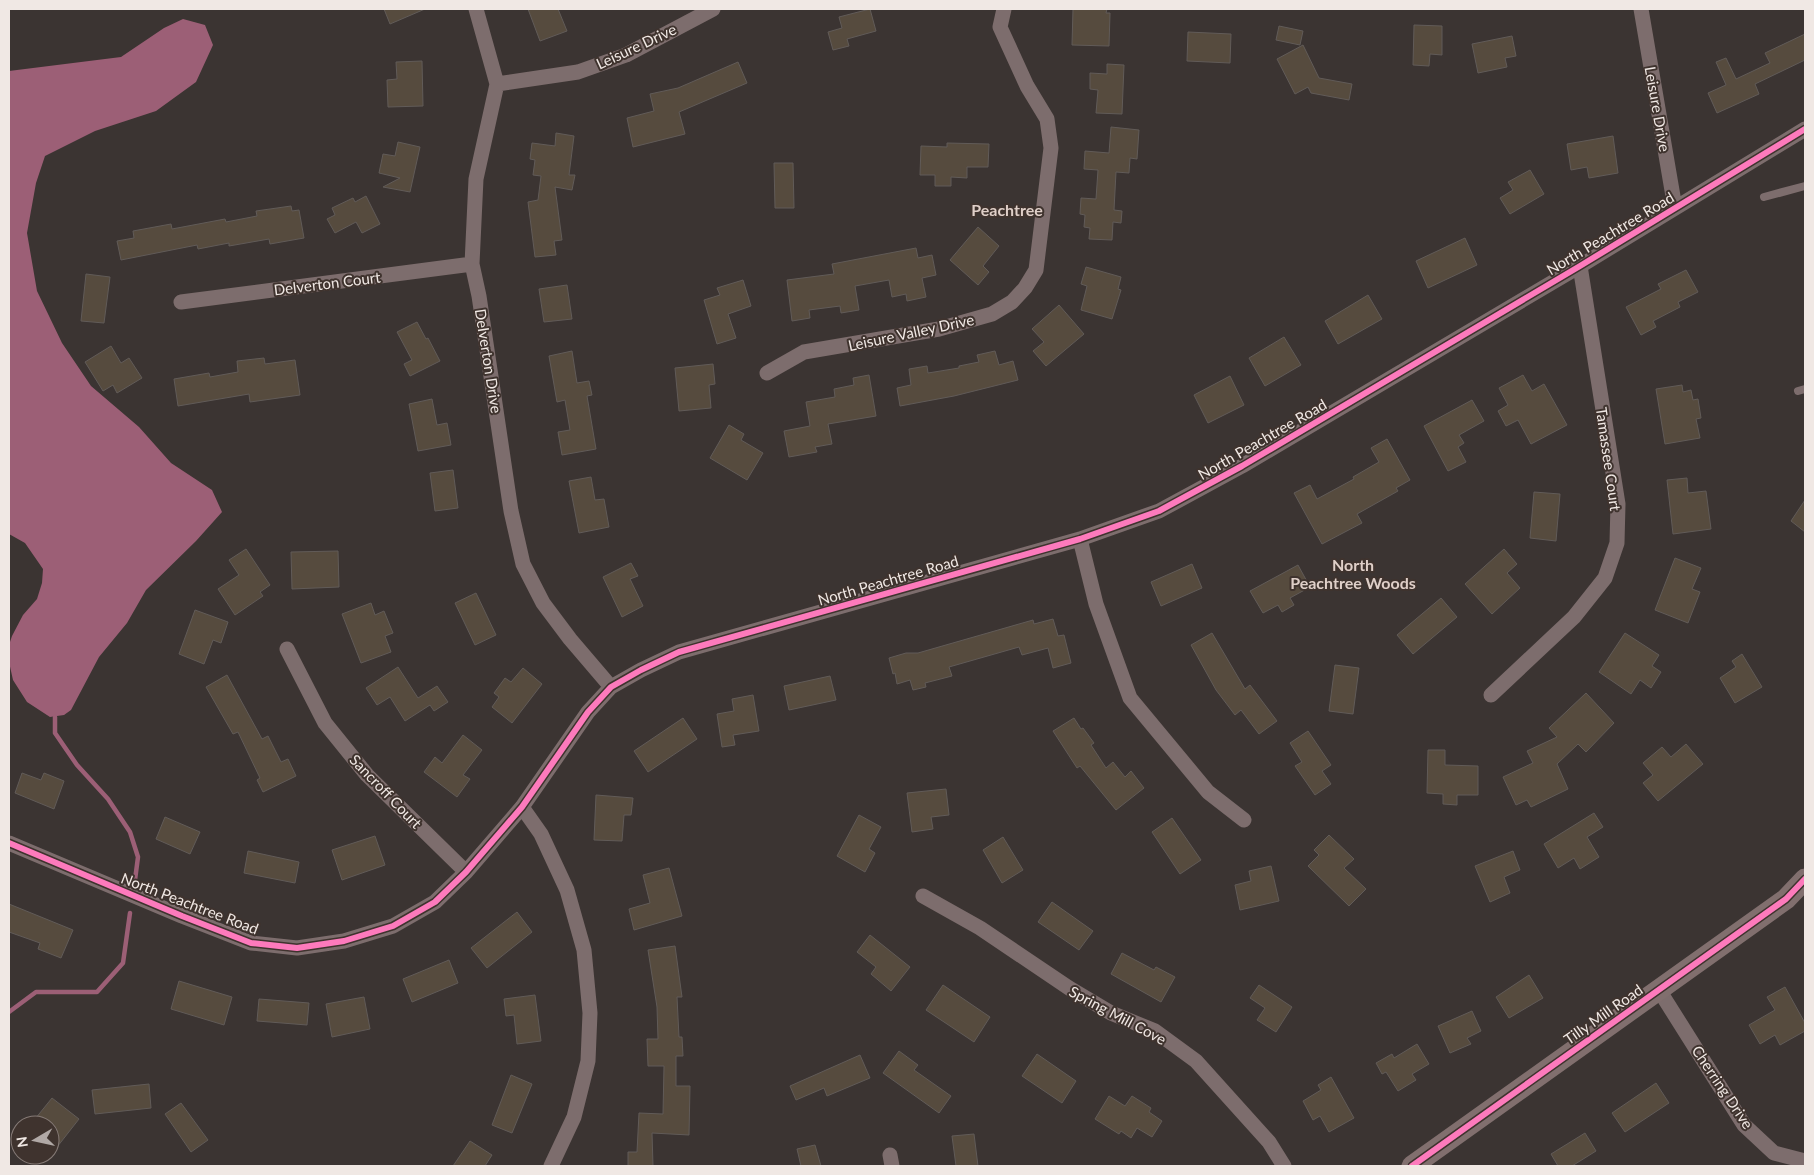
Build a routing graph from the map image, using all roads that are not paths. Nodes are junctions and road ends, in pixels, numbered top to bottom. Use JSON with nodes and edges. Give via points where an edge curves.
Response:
{"nodes":[{"id":1,"x":476,"y":9,"type":"edge"},
{"id":2,"x":713,"y":9,"type":"edge"},
{"id":3,"x":1004,"y":9,"type":"edge"},
{"id":4,"x":1642,"y":9,"type":"edge"},
{"id":5,"x":497,"y":84,"type":"junction"},
{"id":6,"x":1805,"y":129,"type":"edge"},
{"id":7,"x":1805,"y":186,"type":"edge"},
{"id":8,"x":1764,"y":196,"type":"dead end"},
{"id":9,"x":1675,"y":208,"type":"junction"},
{"id":10,"x":472,"y":264,"type":"junction"},
{"id":11,"x":1580,"y":266,"type":"junction"},
{"id":12,"x":181,"y":302,"type":"dead end"},
{"id":13,"x":767,"y":373,"type":"dead end"},
{"id":14,"x":1080,"y":539,"type":"junction"},
{"id":15,"x":286,"y":649,"type":"dead end"},
{"id":16,"x":611,"y":687,"type":"junction"},
{"id":17,"x":1490,"y":695,"type":"dead end"},
{"id":18,"x":522,"y":807,"type":"junction"},
{"id":19,"x":1244,"y":820,"type":"dead end"},
{"id":20,"x":9,"y":843,"type":"edge"},
{"id":21,"x":466,"y":872,"type":"junction"},
{"id":22,"x":1805,"y":879,"type":"edge"},
{"id":23,"x":923,"y":896,"type":"dead end"},
{"id":24,"x":1659,"y":990,"type":"junction"},
{"id":25,"x":1805,"y":1161,"type":"edge"},
{"id":26,"x":551,"y":1166,"type":"edge"},
{"id":27,"x":1284,"y":1166,"type":"edge"},
{"id":28,"x":1412,"y":1166,"type":"edge"}],
"edges":[{"from":1,"to":5,"type":"street","name":"Delverton Drive"},
{"from":2,"to":5,"type":"street","name":"Leisure Drive","via":[[626,54],[578,72]]},
{"from":3,"to":13,"type":"street","name":"Leisure Valley Drive","via":[[1000,27],[1027,86],[1047,119],[1051,148],[1036,270],[1025,288],[1012,302],[992,314],[939,329],[804,352]]},
{"from":4,"to":9,"type":"street","name":"Leisure Drive"},
{"from":5,"to":10,"type":"street","name":"Delverton Drive","via":[[476,179]]},
{"from":6,"to":9,"type":"street","name":"North Peachtree Road"},
{"from":7,"to":8,"type":"lane"},
{"from":9,"to":11,"type":"street","name":"North Peachtree Road"},
{"from":10,"to":12,"type":"street","name":"Delverton Court"},
{"from":10,"to":16,"type":"street","name":"Delverton Drive","via":[[523,564],[543,603]]},
{"from":11,"to":14,"type":"street","name":"North Peachtree Road","via":[[1218,480],[1159,511]]},
{"from":11,"to":17,"type":"street","name":"Tamassee Court","via":[[1618,504],[1617,543],[1605,578],[1574,617]]},
{"from":14,"to":16,"type":"street","name":"North Peachtree Road","via":[[678,652]]},
{"from":14,"to":19,"type":"street","via":[[1096,604],[1130,698],[1208,792]]},
{"from":15,"to":21,"type":"street","name":"Sancroff Court","via":[[325,723],[367,775]]},
{"from":16,"to":18,"type":"street","name":"North Peachtree Road","via":[[588,712]]},
{"from":18,"to":21,"type":"street","name":"North Peachtree Road"},
{"from":18,"to":26,"type":"street","via":[[541,834],[567,890],[584,950],[590,1013],[588,1061],[574,1117]]},
{"from":20,"to":21,"type":"street","name":"North Peachtree Road","via":[[251,943],[297,948],[344,940],[393,926],[435,902]]},
{"from":22,"to":24,"type":"street","name":"Tilly Mill Road","via":[[1786,899]]},
{"from":23,"to":27,"type":"street","name":"Spring Mill Cove","via":[[980,928],[1077,994],[1155,1032],[1196,1061],[1269,1142]]},
{"from":24,"to":25,"type":"street","name":"Cherring Drive","via":[[1744,1125],[1774,1154]]},
{"from":24,"to":28,"type":"street","name":"Tilly Mill Road"}]}
